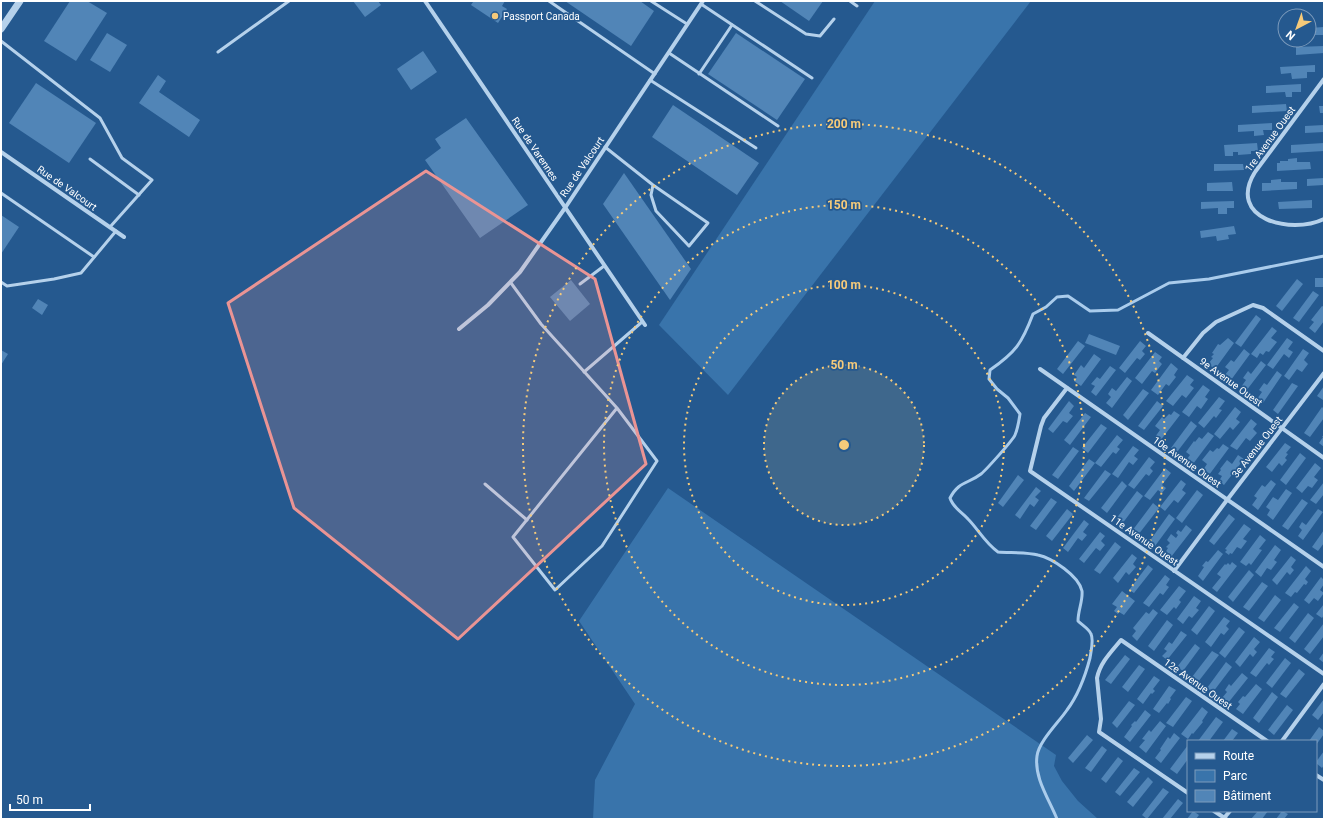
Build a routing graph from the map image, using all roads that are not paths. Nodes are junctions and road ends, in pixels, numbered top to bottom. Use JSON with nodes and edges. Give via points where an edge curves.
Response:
{"nodes":[{"id":1,"x":20,"y":1,"type":"edge"},
{"id":2,"x":290,"y":1,"type":"edge"},
{"id":3,"x":425,"y":1,"type":"edge"},
{"id":4,"x":549,"y":1,"type":"edge"},
{"id":5,"x":651,"y":1,"type":"edge"},
{"id":6,"x":755,"y":1,"type":"edge"},
{"id":7,"x":850,"y":1,"type":"edge"},
{"id":8,"x":702,"y":3,"type":"edge"},
{"id":9,"x":857,"y":6,"type":"dead end"},
{"id":10,"x":834,"y":19,"type":"dead end"},
{"id":11,"x":687,"y":24,"type":"junction"},
{"id":12,"x":732,"y":24,"type":"junction"},
{"id":13,"x":1,"y":30,"type":"edge"},
{"id":14,"x":1,"y":41,"type":"edge"},
{"id":15,"x":218,"y":52,"type":"dead end"},
{"id":16,"x":669,"y":53,"type":"junction"},
{"id":17,"x":654,"y":74,"type":"junction"},
{"id":18,"x":698,"y":74,"type":"junction"},
{"id":19,"x":812,"y":78,"type":"dead end"},
{"id":20,"x":1324,"y":79,"type":"edge"},
{"id":21,"x":650,"y":80,"type":"junction"},
{"id":22,"x":778,"y":126,"type":"dead end"},
{"id":23,"x":605,"y":147,"type":"junction"},
{"id":24,"x":756,"y":148,"type":"dead end"},
{"id":25,"x":1,"y":152,"type":"edge"},
{"id":26,"x":90,"y":159,"type":"dead end"},
{"id":27,"x":653,"y":185,"type":"junction"},
{"id":28,"x":1,"y":193,"type":"edge"},
{"id":29,"x":139,"y":195,"type":"junction"},
{"id":30,"x":565,"y":208,"type":"junction"},
{"id":31,"x":1324,"y":219,"type":"edge"},
{"id":32,"x":110,"y":227,"type":"junction"},
{"id":33,"x":116,"y":231,"type":"junction"},
{"id":34,"x":124,"y":237,"type":"dead end"},
{"id":35,"x":94,"y":256,"type":"junction"},
{"id":36,"x":604,"y":266,"type":"junction"},
{"id":37,"x":1,"y":282,"type":"edge"},
{"id":38,"x":511,"y":283,"type":"junction"},
{"id":39,"x":580,"y":284,"type":"dead end"},
{"id":40,"x":643,"y":324,"type":"joint"},
{"id":41,"x":459,"y":329,"type":"dead end"},
{"id":42,"x":1148,"y":334,"type":"dead end"},
{"id":43,"x":1324,"y":351,"type":"edge"},
{"id":44,"x":1183,"y":358,"type":"junction"},
{"id":45,"x":1040,"y":369,"type":"dead end"},
{"id":46,"x":584,"y":372,"type":"junction"},
{"id":47,"x":1324,"y":373,"type":"edge"},
{"id":48,"x":1067,"y":388,"type":"junction"},
{"id":49,"x":617,"y":408,"type":"junction"},
{"id":50,"x":1281,"y":428,"type":"junction"},
{"id":51,"x":1324,"y":458,"type":"edge"},
{"id":52,"x":485,"y":484,"type":"dead end"},
{"id":53,"x":1227,"y":500,"type":"junction"},
{"id":54,"x":527,"y":520,"type":"junction"},
{"id":55,"x":1324,"y":567,"type":"edge"},
{"id":56,"x":1174,"y":571,"type":"junction"},
{"id":57,"x":1324,"y":674,"type":"edge"},
{"id":58,"x":1324,"y":684,"type":"edge"},
{"id":59,"x":1266,"y":740,"type":"edge"},
{"id":60,"x":1283,"y":740,"type":"edge"},
{"id":61,"x":1187,"y":792,"type":"edge"},
{"id":62,"x":1215,"y":812,"type":"edge"},
{"id":63,"x":1225,"y":819,"type":"edge"}],
"edges":[{"from":1,"to":13,"type":"street"},
{"from":2,"to":15,"type":"lane"},
{"from":3,"to":30,"type":"street","name":"Rue de Varennes"},
{"from":4,"to":17,"type":"lane"},
{"from":5,"to":11,"type":"lane"},
{"from":6,"to":10,"type":"lane","via":[[806,34],[820,36]]},
{"from":7,"to":9,"type":"lane"},
{"from":8,"to":11,"type":"street","name":"Rue de Valcourt"},
{"from":8,"to":12,"type":"lane"},
{"from":11,"to":16,"type":"street","name":"Rue de Valcourt"},
{"from":12,"to":18,"type":"lane"},
{"from":12,"to":19,"type":"lane"},
{"from":14,"to":29,"type":"lane","via":[[100,118],[122,158],[152,180]]},
{"from":16,"to":17,"type":"street","name":"Rue de Valcourt"},
{"from":16,"to":18,"type":"lane"},
{"from":17,"to":21,"type":"street","name":"Rue de Valcourt"},
{"from":18,"to":22,"type":"lane"},
{"from":20,"to":31,"type":"street","name":"1re Avenue Ouest","via":[[1249,182],[1247,190],[1252,209],[1263,218],[1278,224],[1300,225]]},
{"from":21,"to":23,"type":"street","name":"Rue de Valcourt"},
{"from":21,"to":24,"type":"lane"},
{"from":23,"to":27,"type":"lane"},
{"from":23,"to":30,"type":"street","name":"Rue de Valcourt"},
{"from":25,"to":32,"type":"street","name":"Rue de Valcourt"},
{"from":26,"to":29,"type":"lane"},
{"from":27,"to":27,"type":"lane","via":[[708,223],[690,246],[656,212],[651,195]]},
{"from":28,"to":35,"type":"lane"},
{"from":29,"to":32,"type":"lane"},
{"from":30,"to":36,"type":"street","name":"Rue de Varennes"},
{"from":30,"to":38,"type":"street","name":"Rue de Valcourt"},
{"from":32,"to":33,"type":"street","name":"Rue de Valcourt"},
{"from":33,"to":34,"type":"street","name":"Rue de Valcourt"},
{"from":33,"to":35,"type":"lane"},
{"from":35,"to":37,"type":"lane","via":[[80,272],[7,286]]},
{"from":36,"to":39,"type":"lane"},
{"from":36,"to":40,"type":"street","name":"Rue de Varennes"},
{"from":38,"to":41,"type":"street","name":"Rue de Valcourt"},
{"from":38,"to":46,"type":"lane","via":[[541,324]]},
{"from":40,"to":46,"type":"lane"},
{"from":42,"to":44,"type":"street","name":"9e Avenue Ouest"},
{"from":43,"to":44,"type":"street","via":[[1262,308],[1253,305],[1216,322],[1203,333]]},
{"from":44,"to":50,"type":"street","name":"9e Avenue Ouest"},
{"from":45,"to":48,"type":"street","name":"10e Avenue Ouest"},
{"from":46,"to":49,"type":"lane"},
{"from":47,"to":50,"type":"street","name":"3e Avenue Ouest"},
{"from":48,"to":53,"type":"street","name":"10e Avenue Ouest"},
{"from":48,"to":56,"type":"street","name":"11e Avenue Ouest","via":[[1044,418],[1030,471]]},
{"from":49,"to":54,"type":"lane"},
{"from":49,"to":54,"type":"lane","via":[[657,461],[602,546],[555,590],[513,538]]},
{"from":50,"to":51,"type":"street","name":"9e Avenue Ouest"},
{"from":50,"to":53,"type":"street","name":"3e Avenue Ouest"},
{"from":52,"to":54,"type":"lane"},
{"from":53,"to":55,"type":"street","name":"10e Avenue Ouest"},
{"from":53,"to":56,"type":"street","name":"3e Avenue Ouest"},
{"from":56,"to":57,"type":"street","name":"11e Avenue Ouest"},
{"from":58,"to":60,"type":"street"},
{"from":59,"to":61,"type":"street","name":"12e Avenue Ouest","via":[[1120,640],[1098,672],[1099,732]]},
{"from":62,"to":63,"type":"street"}]}
